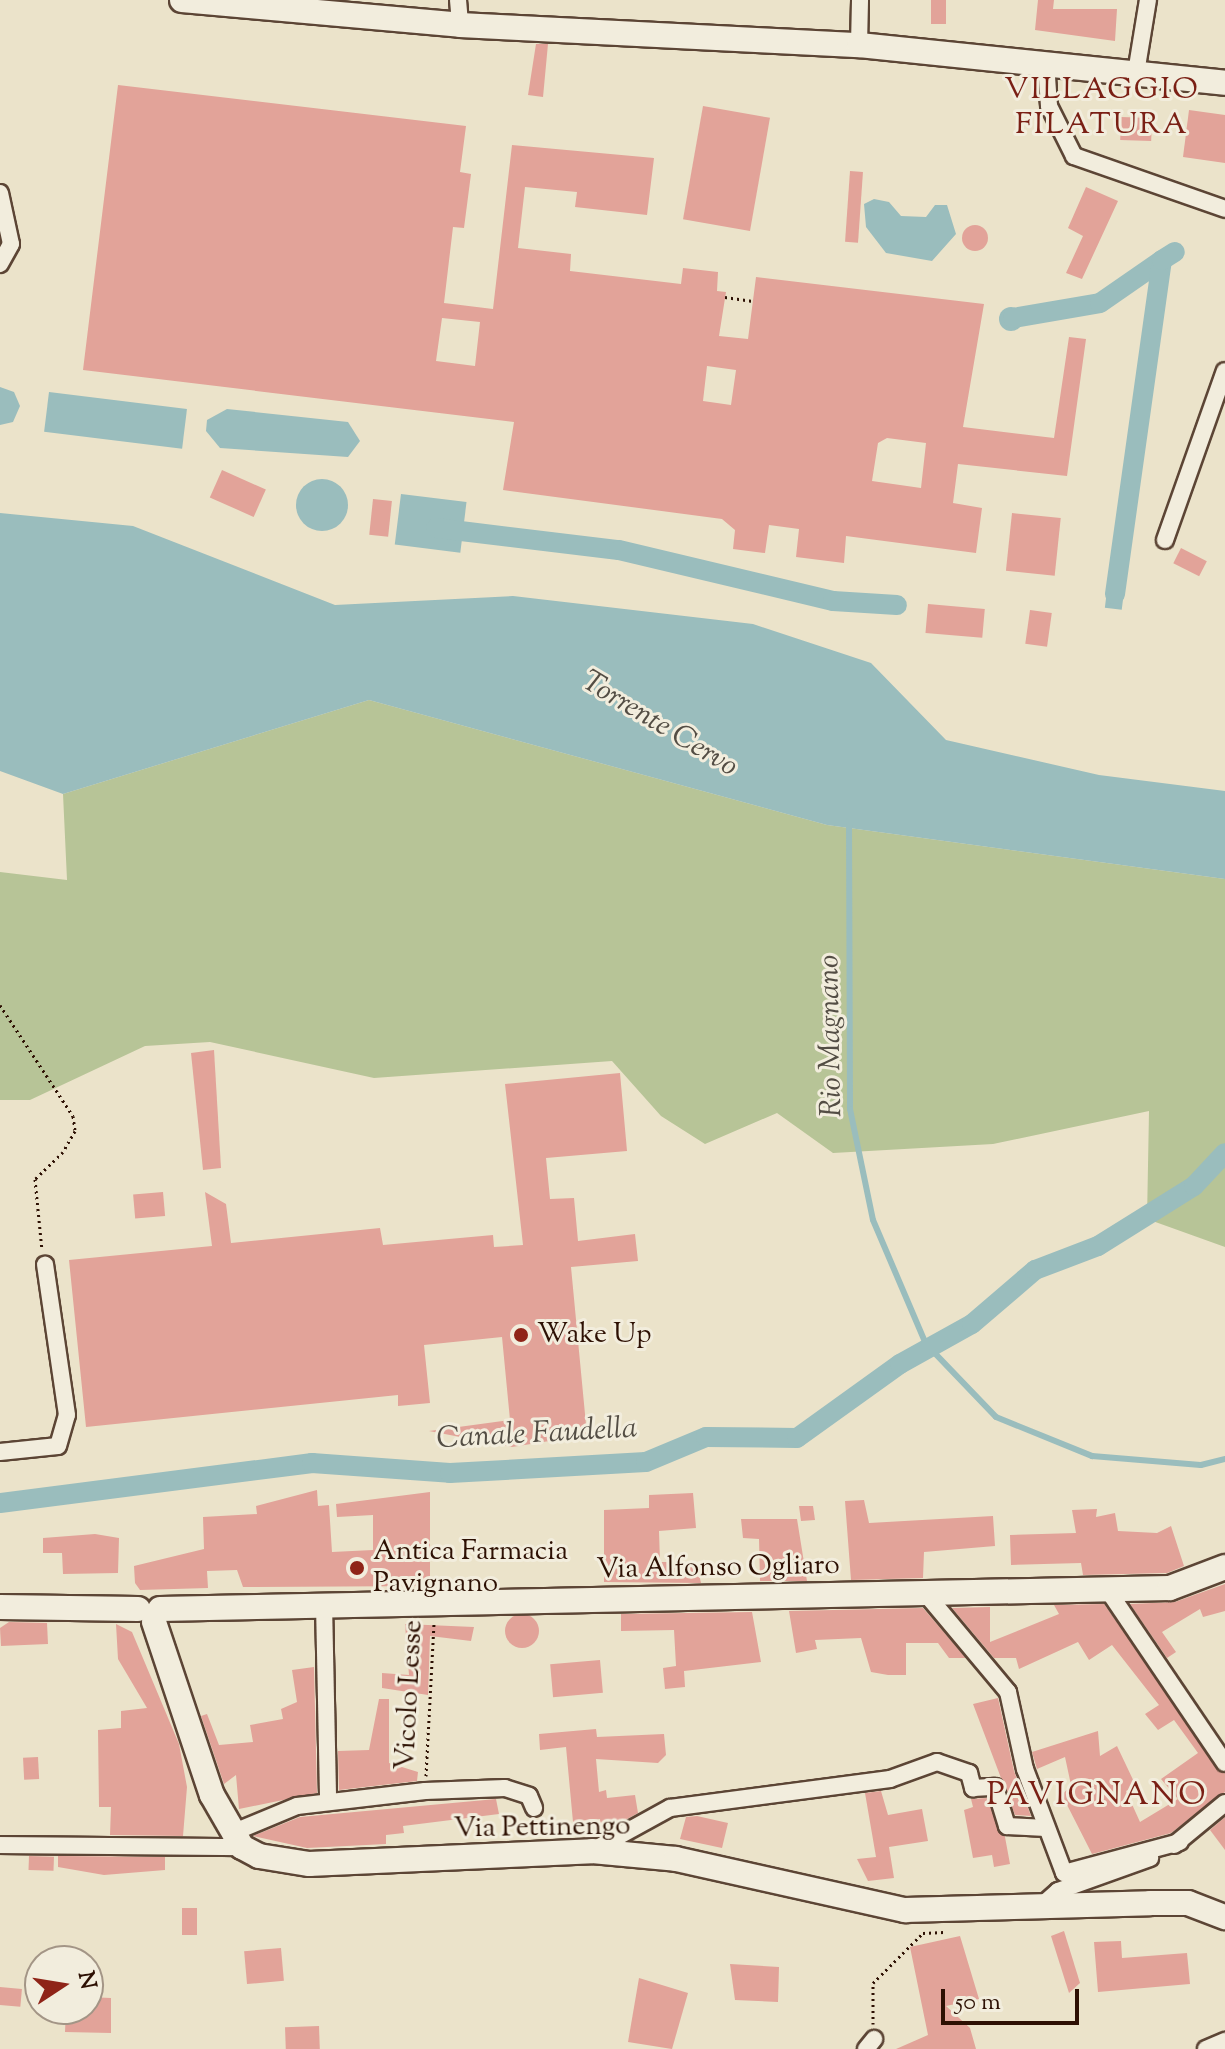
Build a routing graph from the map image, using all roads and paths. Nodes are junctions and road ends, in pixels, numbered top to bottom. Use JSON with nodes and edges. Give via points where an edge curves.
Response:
{"nodes":[{"id":1,"x":182,"y":0,"type":"edge"},
{"id":2,"x":458,"y":0,"type":"edge"},
{"id":3,"x":860,"y":0,"type":"edge"},
{"id":4,"x":1148,"y":0,"type":"edge"},
{"id":5,"x":460,"y":25,"type":"junction"},
{"id":6,"x":859,"y":45,"type":"junction"},
{"id":7,"x":1046,"y":62,"type":"junction"},
{"id":8,"x":1136,"y":73,"type":"junction"},
{"id":9,"x":1225,"y":83,"type":"edge"},
{"id":10,"x":0,"y":193,"type":"edge"},
{"id":11,"x":1225,"y":209,"type":"edge"},
{"id":12,"x":0,"y":264,"type":"edge"},
{"id":13,"x":725,"y":297,"type":"dead end"},
{"id":14,"x":753,"y":301,"type":"dead end"},
{"id":15,"x":1225,"y":371,"type":"edge"},
{"id":16,"x":1165,"y":540,"type":"dead end"},
{"id":17,"x":0,"y":1005,"type":"edge"},
{"id":18,"x":45,"y":1265,"type":"joint"},
{"id":19,"x":0,"y":1452,"type":"edge"},
{"id":20,"x":1225,"y":1567,"type":"edge"},
{"id":21,"x":1107,"y":1589,"type":"junction"},
{"id":22,"x":926,"y":1594,"type":"junction"},
{"id":23,"x":435,"y":1600,"type":"junction"},
{"id":24,"x":324,"y":1604,"type":"junction"},
{"id":25,"x":0,"y":1607,"type":"edge"},
{"id":26,"x":151,"y":1613,"type":"junction"},
{"id":27,"x":1225,"y":1763,"type":"edge"},
{"id":28,"x":425,"y":1791,"type":"junction"},
{"id":29,"x":328,"y":1801,"type":"junction"},
{"id":30,"x":1225,"y":1803,"type":"edge"},
{"id":31,"x":534,"y":1808,"type":"dead end"},
{"id":32,"x":1046,"y":1828,"type":"junction"},
{"id":33,"x":237,"y":1840,"type":"junction"},
{"id":34,"x":1180,"y":1842,"type":"junction"},
{"id":35,"x":0,"y":1845,"type":"edge"},
{"id":36,"x":592,"y":1851,"type":"junction"},
{"id":37,"x":1037,"y":1909,"type":"junction"},
{"id":38,"x":1225,"y":1917,"type":"edge"},
{"id":39,"x":952,"y":1931,"type":"dead end"},
{"id":40,"x":1225,"y":2041,"type":"edge"},
{"id":41,"x":870,"y":2044,"type":"edge"},
{"id":42,"x":1206,"y":2049,"type":"edge"}],
"edges":[{"from":1,"to":5,"type":"main road"},
{"from":2,"to":5,"type":"street"},
{"from":3,"to":6,"type":"street"},
{"from":4,"to":8,"type":"street"},
{"from":5,"to":6,"type":"main road"},
{"from":6,"to":7,"type":"main road"},
{"from":7,"to":8,"type":"main road"},
{"from":7,"to":11,"type":"street","via":[[1049,106],[1074,156]]},
{"from":8,"to":9,"type":"main road"},
{"from":10,"to":12,"type":"street","via":[[11,244]]},
{"from":13,"to":14,"type":"path"},
{"from":15,"to":16,"type":"street"},
{"from":17,"to":18,"type":"path","via":[[73,1116],[75,1131],[63,1152],[35,1179]]},
{"from":18,"to":19,"type":"street","via":[[67,1415],[58,1446]]},
{"from":20,"to":21,"type":"main road","name":"Via Alfonso Ogliaro","via":[[1170,1588]]},
{"from":21,"to":22,"type":"main road","name":"Via Alfonso Ogliaro"},
{"from":21,"to":27,"type":"street"},
{"from":22,"to":23,"type":"main road","name":"Via Alfonso Ogliaro"},
{"from":22,"to":32,"type":"street","via":[[1008,1692]]},
{"from":23,"to":24,"type":"main road","name":"Via Alfonso Ogliaro"},
{"from":23,"to":28,"type":"path","name":"Vicolo Lesse"},
{"from":24,"to":26,"type":"main road","name":"Via Alfonso Ogliaro"},
{"from":24,"to":29,"type":"street"},
{"from":25,"to":26,"type":"main road","name":"Via Alfonso Ogliaro"},
{"from":26,"to":33,"type":"main road","via":[[212,1795]]},
{"from":28,"to":29,"type":"street"},
{"from":28,"to":31,"type":"street","via":[[505,1788],[529,1796]]},
{"from":29,"to":33,"type":"street"},
{"from":30,"to":34,"type":"street"},
{"from":32,"to":34,"type":"street","via":[[1064,1873]]},
{"from":32,"to":36,"type":"street","via":[[1007,1826],[995,1787],[973,1788],[969,1773],[937,1762],[875,1782],[670,1808]]},
{"from":33,"to":35,"type":"street"},
{"from":33,"to":36,"type":"main road","name":"Via Pettinengo","via":[[309,1864]]},
{"from":34,"to":37,"type":"street","via":[[1123,1873],[1058,1891]]},
{"from":36,"to":37,"type":"main road","name":"Via Pettinengo","via":[[676,1859],[905,1910]]},
{"from":37,"to":38,"type":"main road","name":"Via Pettinengo","via":[[1188,1903]]},
{"from":39,"to":41,"type":"path","via":[[923,1933],[873,1983]]},
{"from":40,"to":42,"type":"street"}]}
